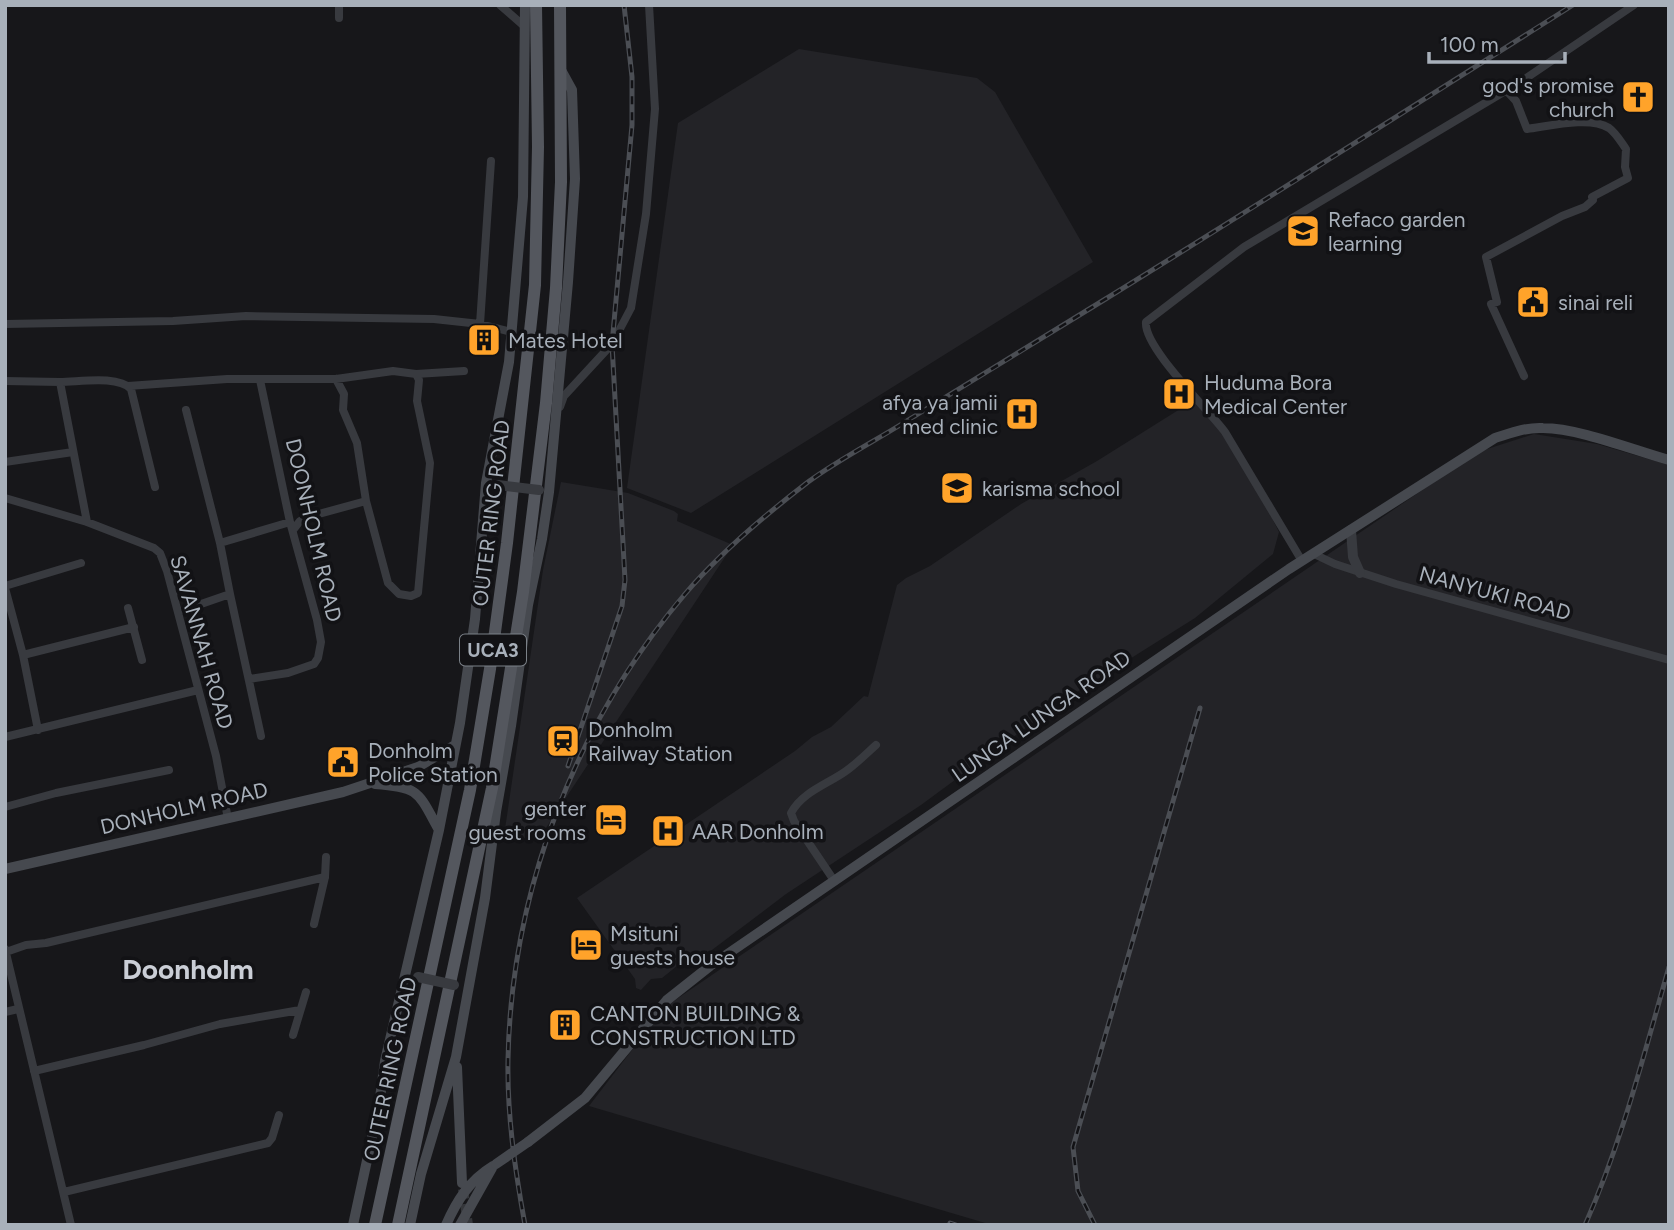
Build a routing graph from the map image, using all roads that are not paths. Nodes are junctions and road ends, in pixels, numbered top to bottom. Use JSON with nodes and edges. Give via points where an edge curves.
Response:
{"nodes":[{"id":1,"x":339,"y":5,"type":"edge"},
{"id":2,"x":500,"y":5,"type":"edge"},
{"id":3,"x":524,"y":5,"type":"edge"},
{"id":4,"x":536,"y":5,"type":"edge"},
{"id":5,"x":560,"y":5,"type":"edge"},
{"id":6,"x":649,"y":5,"type":"edge"},
{"id":7,"x":1634,"y":5,"type":"edge"},
{"id":8,"x":339,"y":18,"type":"dead end"},
{"id":9,"x":524,"y":26,"type":"junction"},
{"id":10,"x":561,"y":70,"type":"junction"},
{"id":11,"x":1505,"y":89,"type":"junction"},
{"id":12,"x":491,"y":161,"type":"dead end"},
{"id":13,"x":5,"y":324,"type":"edge"},
{"id":14,"x":480,"y":324,"type":"junction"},
{"id":15,"x":511,"y":332,"type":"junction"},
{"id":16,"x":464,"y":371,"type":"dead end"},
{"id":17,"x":415,"y":374,"type":"junction"},
{"id":18,"x":1524,"y":376,"type":"dead end"},
{"id":19,"x":336,"y":379,"type":"junction"},
{"id":20,"x":260,"y":380,"type":"junction"},
{"id":21,"x":5,"y":381,"type":"edge"},
{"id":22,"x":60,"y":382,"type":"junction"},
{"id":23,"x":128,"y":386,"type":"junction"},
{"id":24,"x":186,"y":410,"type":"dead end"},
{"id":25,"x":556,"y":417,"type":"junction"},
{"id":26,"x":73,"y":452,"type":"junction"},
{"id":27,"x":1669,"y":460,"type":"edge"},
{"id":28,"x":5,"y":462,"type":"edge"},
{"id":29,"x":492,"y":484,"type":"junction"},
{"id":30,"x":155,"y":487,"type":"dead end"},
{"id":31,"x":544,"y":491,"type":"junction"},
{"id":32,"x":5,"y":498,"type":"edge"},
{"id":33,"x":366,"y":501,"type":"junction"},
{"id":34,"x":87,"y":523,"type":"junction"},
{"id":35,"x":292,"y":526,"type":"junction"},
{"id":36,"x":1351,"y":530,"type":"junction"},
{"id":37,"x":220,"y":542,"type":"junction"},
{"id":38,"x":1314,"y":554,"type":"junction"},
{"id":39,"x":1302,"y":561,"type":"junction"},
{"id":40,"x":81,"y":563,"type":"dead end"},
{"id":41,"x":1360,"y":573,"type":"junction"},
{"id":42,"x":5,"y":587,"type":"edge"},
{"id":43,"x":230,"y":594,"type":"junction"},
{"id":44,"x":128,"y":608,"type":"dead end"},
{"id":45,"x":178,"y":612,"type":"junction"},
{"id":46,"x":134,"y":627,"type":"junction"},
{"id":47,"x":23,"y":655,"type":"junction"},
{"id":48,"x":142,"y":660,"type":"dead end"},
{"id":49,"x":1669,"y":660,"type":"edge"},
{"id":50,"x":249,"y":679,"type":"junction"},
{"id":51,"x":198,"y":690,"type":"junction"},
{"id":52,"x":38,"y":730,"type":"junction"},
{"id":53,"x":261,"y":736,"type":"dead end"},
{"id":54,"x":5,"y":737,"type":"edge"},
{"id":55,"x":456,"y":745,"type":"junction"},
{"id":56,"x":876,"y":745,"type":"dead end"},
{"id":57,"x":169,"y":770,"type":"dead end"},
{"id":58,"x":372,"y":783,"type":"junction"},
{"id":59,"x":5,"y":807,"type":"edge"},
{"id":60,"x":228,"y":819,"type":"junction"},
{"id":61,"x":439,"y":830,"type":"junction"},
{"id":62,"x":326,"y":857,"type":"dead end"},
{"id":63,"x":5,"y":869,"type":"edge"},
{"id":64,"x":324,"y":877,"type":"junction"},
{"id":65,"x":834,"y":879,"type":"junction"},
{"id":66,"x":314,"y":924,"type":"dead end"},
{"id":67,"x":6,"y":951,"type":"edge"},
{"id":68,"x":412,"y":976,"type":"junction"},
{"id":69,"x":467,"y":988,"type":"junction"},
{"id":70,"x":306,"y":992,"type":"dead end"},
{"id":71,"x":18,"y":1009,"type":"junction"},
{"id":72,"x":300,"y":1010,"type":"junction"},
{"id":73,"x":5,"y":1012,"type":"edge"},
{"id":74,"x":293,"y":1035,"type":"dead end"},
{"id":75,"x":456,"y":1057,"type":"junction"},
{"id":76,"x":34,"y":1071,"type":"junction"},
{"id":77,"x":279,"y":1115,"type":"dead end"},
{"id":78,"x":495,"y":1165,"type":"junction"},
{"id":79,"x":462,"y":1183,"type":"tunnel mouth"},
{"id":80,"x":64,"y":1192,"type":"junction"},
{"id":81,"x":71,"y":1225,"type":"edge"},
{"id":82,"x":353,"y":1225,"type":"edge"},
{"id":83,"x":375,"y":1225,"type":"edge"},
{"id":84,"x":398,"y":1225,"type":"edge"},
{"id":85,"x":410,"y":1225,"type":"edge"},
{"id":86,"x":446,"y":1225,"type":"edge"},
{"id":87,"x":460,"y":1225,"type":"edge"}],
"edges":[{"from":1,"to":8,"type":"street"},
{"from":2,"to":9,"type":"street"},
{"from":3,"to":9,"type":"main road","number":"UCA3"},
{"from":4,"to":83,"type":"main road","name":"OUTER RING ROAD","number":"UCA3","via":[[535,285],[508,543],[470,790]]},
{"from":5,"to":10,"type":"main road","name":"OUTER RING ROAD","number":"UCA3"},
{"from":6,"to":25,"type":"street","via":[[655,108],[646,214],[631,308],[612,344],[564,396]]},
{"from":7,"to":11,"type":"street"},
{"from":9,"to":15,"type":"main road","number":"UCA3","via":[[523,197]]},
{"from":10,"to":25,"type":"main road","name":"OUTER RING ROAD","number":"UCA3","via":[[572,90],[575,179]]},
{"from":10,"to":84,"type":"main road","name":"OUTER RING ROAD","number":"UCA3","via":[[556,288],[523,592],[492,788]]},
{"from":11,"to":18,"type":"street","via":[[1516,101],[1527,129],[1585,122],[1611,129],[1626,149],[1628,178],[1592,197],[1585,207],[1486,257],[1497,302],[1491,304]]},
{"from":11,"to":39,"type":"street","via":[[1244,247],[1146,322],[1146,331],[1174,372],[1225,432]]},
{"from":12,"to":14,"type":"street"},
{"from":13,"to":14,"type":"street","via":[[246,316]]},
{"from":14,"to":15,"type":"street"},
{"from":15,"to":29,"type":"main road","number":"UCA3"},
{"from":16,"to":17,"type":"street"},
{"from":17,"to":19,"type":"street","via":[[393,371]]},
{"from":17,"to":33,"type":"street","via":[[430,463],[418,593],[400,594],[388,583]]},
{"from":19,"to":20,"type":"street"},
{"from":19,"to":33,"type":"street","via":[[357,443]]},
{"from":20,"to":23,"type":"street"},
{"from":20,"to":35,"type":"street","name":"DOONHOLM ROAD"},
{"from":21,"to":22,"type":"street"},
{"from":22,"to":23,"type":"street","via":[[118,381]]},
{"from":22,"to":26,"type":"street"},
{"from":23,"to":30,"type":"street"},
{"from":24,"to":37,"type":"street"},
{"from":25,"to":31,"type":"main road","name":"OUTER RING ROAD","number":"UCA3"},
{"from":26,"to":28,"type":"street"},
{"from":26,"to":34,"type":"street"},
{"from":27,"to":36,"type":"main road","name":"LUNGA LUNGA ROAD","via":[[1574,433],[1519,430],[1495,438]]},
{"from":29,"to":31,"type":"street","bridge":true},
{"from":29,"to":55,"type":"main road","number":"UCA3"},
{"from":31,"to":69,"type":"main road","name":"OUTER RING ROAD","number":"UCA3","via":[[542,539]]},
{"from":32,"to":34,"type":"street","name":"SAVANNAH ROAD"},
{"from":33,"to":35,"type":"street"},
{"from":34,"to":45,"type":"street","name":"SAVANNAH ROAD","via":[[160,552]]},
{"from":35,"to":37,"type":"street"},
{"from":35,"to":50,"type":"street","name":"DOONHOLM ROAD","via":[[317,620],[318,658],[296,671]]},
{"from":36,"to":38,"type":"main road","name":"LUNGA LUNGA ROAD"},
{"from":36,"to":41,"type":"street","via":[[1353,557]]},
{"from":37,"to":43,"type":"street"},
{"from":38,"to":39,"type":"main road","name":"LUNGA LUNGA ROAD"},
{"from":38,"to":41,"type":"street","name":"NANYUKI ROAD"},
{"from":39,"to":65,"type":"main road","name":"LUNGA LUNGA ROAD"},
{"from":40,"to":42,"type":"street"},
{"from":41,"to":49,"type":"street","name":"NANYUKI ROAD"},
{"from":42,"to":47,"type":"street"},
{"from":43,"to":45,"type":"street"},
{"from":43,"to":50,"type":"street"},
{"from":44,"to":46,"type":"street"},
{"from":45,"to":51,"type":"street","name":"SAVANNAH ROAD"},
{"from":46,"to":47,"type":"street"},
{"from":46,"to":48,"type":"street"},
{"from":47,"to":52,"type":"street"},
{"from":50,"to":53,"type":"street"},
{"from":51,"to":52,"type":"street"},
{"from":51,"to":60,"type":"street","name":"SAVANNAH ROAD"},
{"from":52,"to":54,"type":"street"},
{"from":55,"to":58,"type":"main road","via":[[418,767]]},
{"from":55,"to":61,"type":"main road","name":"OUTER RING ROAD","number":"UCA3"},
{"from":56,"to":65,"type":"street","via":[[795,805],[792,813]]},
{"from":57,"to":59,"type":"street"},
{"from":58,"to":60,"type":"main road","name":"DONHOLM ROAD"},
{"from":58,"to":61,"type":"main road","via":[[416,793]]},
{"from":60,"to":63,"type":"main road","name":"DONHOLM ROAD"},
{"from":61,"to":68,"type":"main road","name":"OUTER RING ROAD","number":"UCA3","via":[[421,898]]},
{"from":62,"to":64,"type":"street"},
{"from":64,"to":66,"type":"street"},
{"from":64,"to":67,"type":"street"},
{"from":65,"to":78,"type":"main road","name":"LUNGA LUNGA ROAD","bridge":true,"via":[[667,1000],[585,1098]]},
{"from":67,"to":71,"type":"street"},
{"from":68,"to":69,"type":"street","bridge":true},
{"from":68,"to":82,"type":"main road","name":"OUTER RING ROAD","number":"UCA3","via":[[386,1060]]},
{"from":69,"to":75,"type":"main road","name":"OUTER RING ROAD","number":"UCA3"},
{"from":70,"to":72,"type":"street"},
{"from":71,"to":73,"type":"street"},
{"from":71,"to":76,"type":"street"},
{"from":72,"to":74,"type":"street"},
{"from":72,"to":76,"type":"street","via":[[220,1024]]},
{"from":75,"to":79,"type":"main road"},
{"from":75,"to":85,"type":"main road","name":"OUTER RING ROAD","number":"UCA3"},
{"from":76,"to":80,"type":"street"},
{"from":77,"to":80,"type":"street","via":[[268,1143]]},
{"from":78,"to":86,"type":"main road","name":"LUNGA LUNGA ROAD","via":[[480,1173],[465,1191]]},
{"from":78,"to":87,"type":"main road","name":"LUNGA LUNGA ROAD"},
{"from":80,"to":81,"type":"street"}]}
